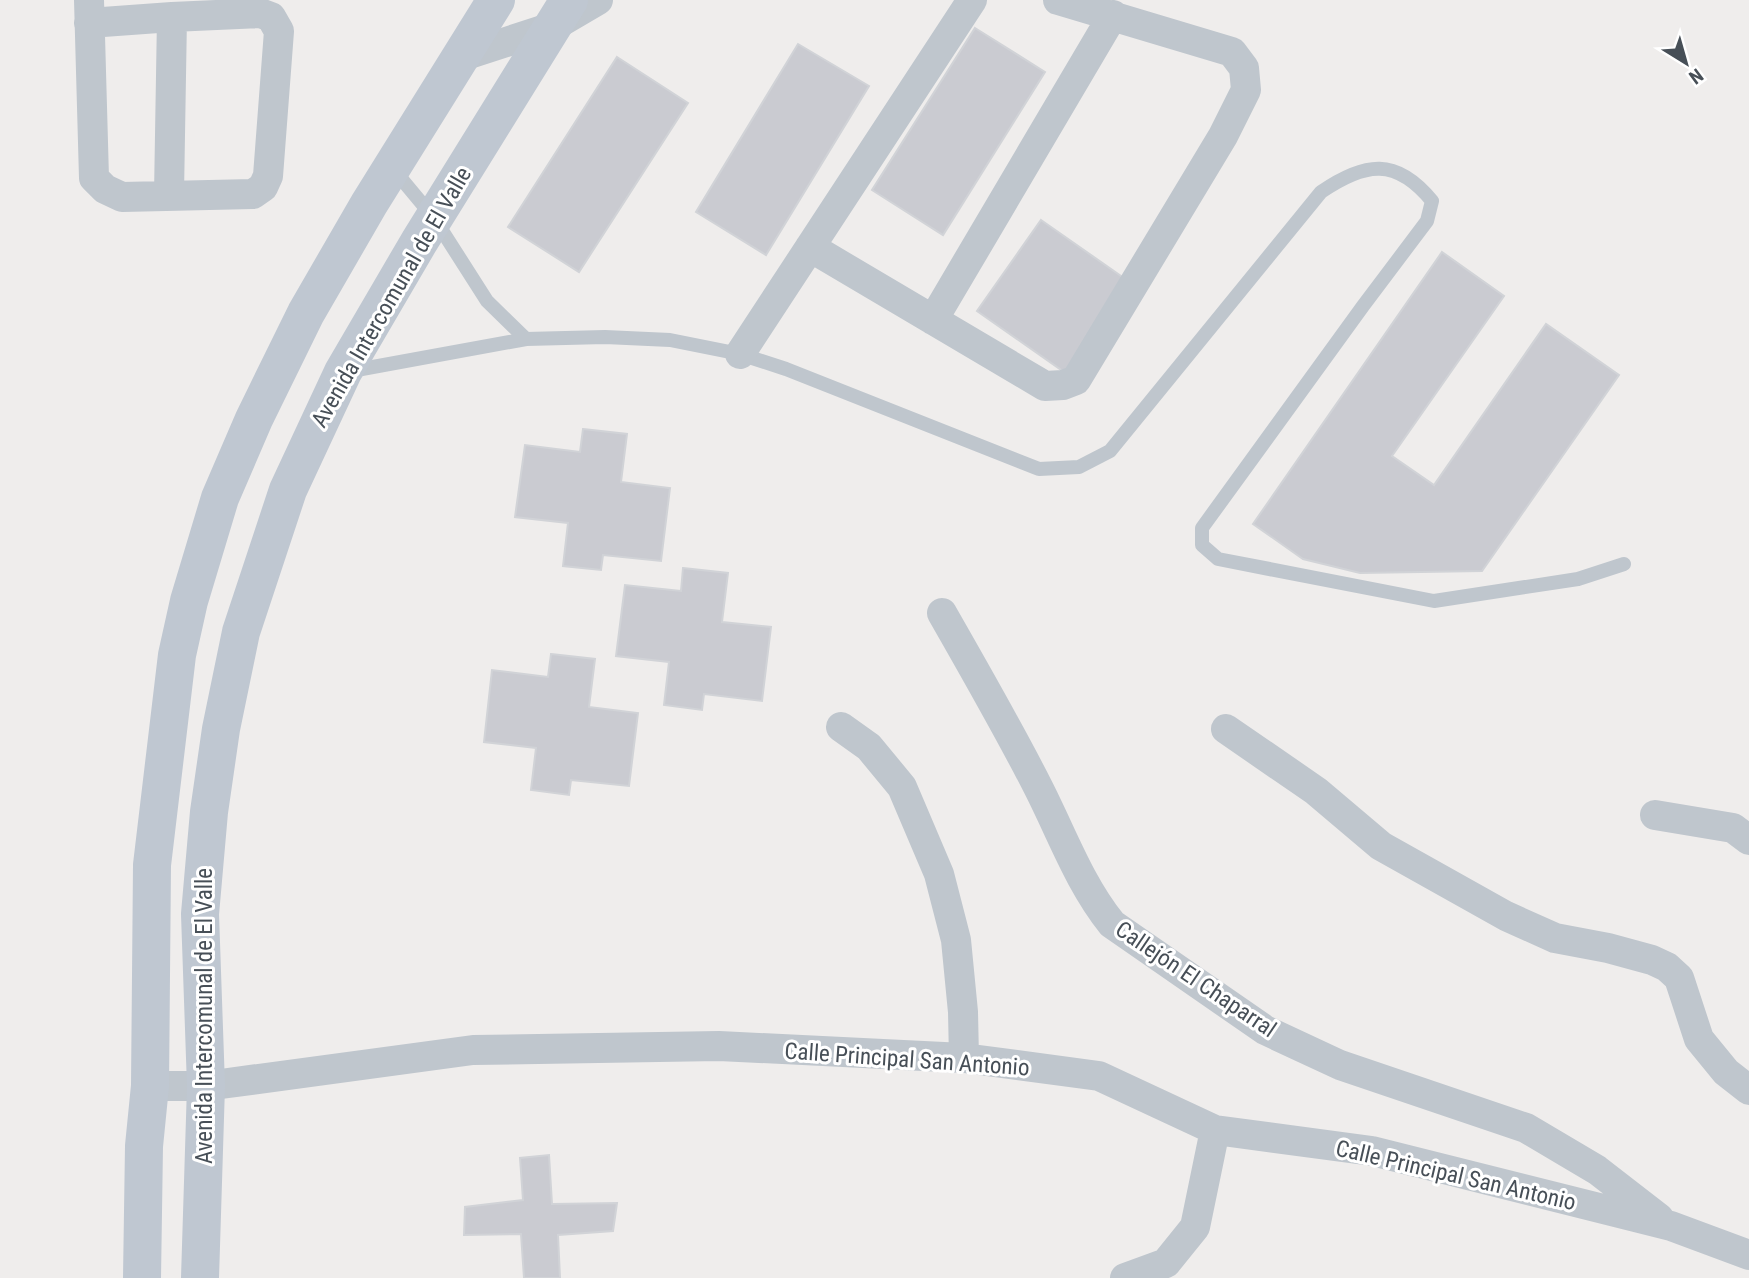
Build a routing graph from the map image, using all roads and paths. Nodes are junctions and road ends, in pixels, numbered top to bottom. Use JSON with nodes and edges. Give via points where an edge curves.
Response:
{"nodes":[{"id":1,"x":495,"y":0,"type":"edge"},
{"id":2,"x":598,"y":0,"type":"edge"},
{"id":3,"x":972,"y":0,"type":"edge"},
{"id":4,"x":1058,"y":0,"type":"edge"},
{"id":5,"x":89,"y":11,"type":"edge"},
{"id":6,"x":560,"y":14,"type":"edge"},
{"id":7,"x":1113,"y":15,"type":"junction"},
{"id":8,"x":172,"y":17,"type":"junction"},
{"id":9,"x":460,"y":57,"type":"junction"},
{"id":10,"x":391,"y":167,"type":"junction"},
{"id":11,"x":169,"y":194,"type":"junction"},
{"id":12,"x":434,"y":218,"type":"junction"},
{"id":13,"x":810,"y":247,"type":"junction"},
{"id":14,"x":933,"y":320,"type":"junction"},
{"id":15,"x":526,"y":339,"type":"junction"},
{"id":16,"x":740,"y":354,"type":"junction"},
{"id":17,"x":343,"y":372,"type":"junction"},
{"id":18,"x":1624,"y":564,"type":"dead end"},
{"id":19,"x":942,"y":613,"type":"dead end"},
{"id":20,"x":841,"y":726,"type":"dead end"},
{"id":21,"x":1226,"y":730,"type":"dead end"},
{"id":22,"x":1655,"y":815,"type":"dead end"},
{"id":23,"x":1749,"y":840,"type":"edge"},
{"id":24,"x":964,"y":1058,"type":"junction"},
{"id":25,"x":150,"y":1086,"type":"junction"},
{"id":26,"x":206,"y":1086,"type":"junction"},
{"id":27,"x":1749,"y":1090,"type":"edge"},
{"id":28,"x":1215,"y":1130,"type":"junction"},
{"id":29,"x":1671,"y":1226,"type":"junction"},
{"id":30,"x":1749,"y":1255,"type":"edge"},
{"id":31,"x":142,"y":1278,"type":"edge"},
{"id":32,"x":201,"y":1278,"type":"edge"},
{"id":33,"x":1125,"y":1278,"type":"edge"}],
"edges":[{"from":1,"to":9,"type":"main road"},
{"from":2,"to":6,"type":"street"},
{"from":3,"to":13,"type":"street"},
{"from":4,"to":7,"type":"street"},
{"from":5,"to":8,"type":"street"},
{"from":5,"to":11,"type":"street","via":[[94,178],[122,197]]},
{"from":6,"to":9,"type":"street"},
{"from":6,"to":12,"type":"main road","name":"Avenida Intercomunal de El Valle"},
{"from":7,"to":14,"type":"street"},
{"from":7,"to":14,"type":"street","via":[[1232,52],[1244,68],[1245,90],[1223,136],[1076,380],[1045,386]]},
{"from":8,"to":11,"type":"street"},
{"from":8,"to":11,"type":"street","via":[[260,13],[271,17],[279,31],[268,176],[263,187],[253,194]]},
{"from":9,"to":10,"type":"main road"},
{"from":10,"to":12,"type":"lane"},
{"from":10,"to":25,"type":"main road","via":[[306,313],[254,419],[219,498],[189,601],[177,655],[152,864]]},
{"from":12,"to":15,"type":"lane","via":[[487,301]]},
{"from":12,"to":17,"type":"main road","name":"Avenida Intercomunal de El Valle"},
{"from":13,"to":14,"type":"street"},
{"from":13,"to":16,"type":"street"},
{"from":15,"to":16,"type":"lane","via":[[670,340]]},
{"from":15,"to":17,"type":"lane"},
{"from":16,"to":18,"type":"lane","via":[[1039,469],[1079,467],[1110,452],[1321,192],[1366,169],[1390,169],[1417,183],[1432,201],[1427,221],[1202,528],[1202,545],[1218,559],[1434,601],[1578,579]]},
{"from":17,"to":26,"type":"main road","name":"Avenida Intercomunal de El Valle","via":[[288,489],[263,561],[241,632],[221,729],[200,914]]},
{"from":19,"to":29,"type":"street","name":"Callejón El Chaparral","via":[[1003,719],[1076,870],[1112,924],[1265,1030],[1340,1065],[1526,1128],[1597,1170]]},
{"from":20,"to":24,"type":"street","via":[[869,747],[902,787],[939,874],[956,940]]},
{"from":21,"to":27,"type":"street","via":[[1316,791],[1381,846],[1506,916],[1555,938],[1608,948],[1667,967],[1679,978],[1699,1039],[1726,1072]]},
{"from":22,"to":23,"type":"street","via":[[1733,828]]},
{"from":24,"to":26,"type":"street","name":"Calle Principal San Antonio","via":[[719,1046],[474,1051]]},
{"from":24,"to":28,"type":"street","name":"Calle Principal San Antonio","via":[[1099,1076]]},
{"from":25,"to":26,"type":"street","name":"Calle Principal San Antonio"},
{"from":25,"to":31,"type":"main road"},
{"from":26,"to":32,"type":"main road","name":"Avenida Intercomunal de El Valle"},
{"from":28,"to":29,"type":"street","name":"Calle Principal San Antonio","via":[[1372,1151]]},
{"from":28,"to":33,"type":"street","via":[[1195,1227],[1166,1263]]},
{"from":29,"to":30,"type":"street","name":"Calle Principal San Antonio"}]}
